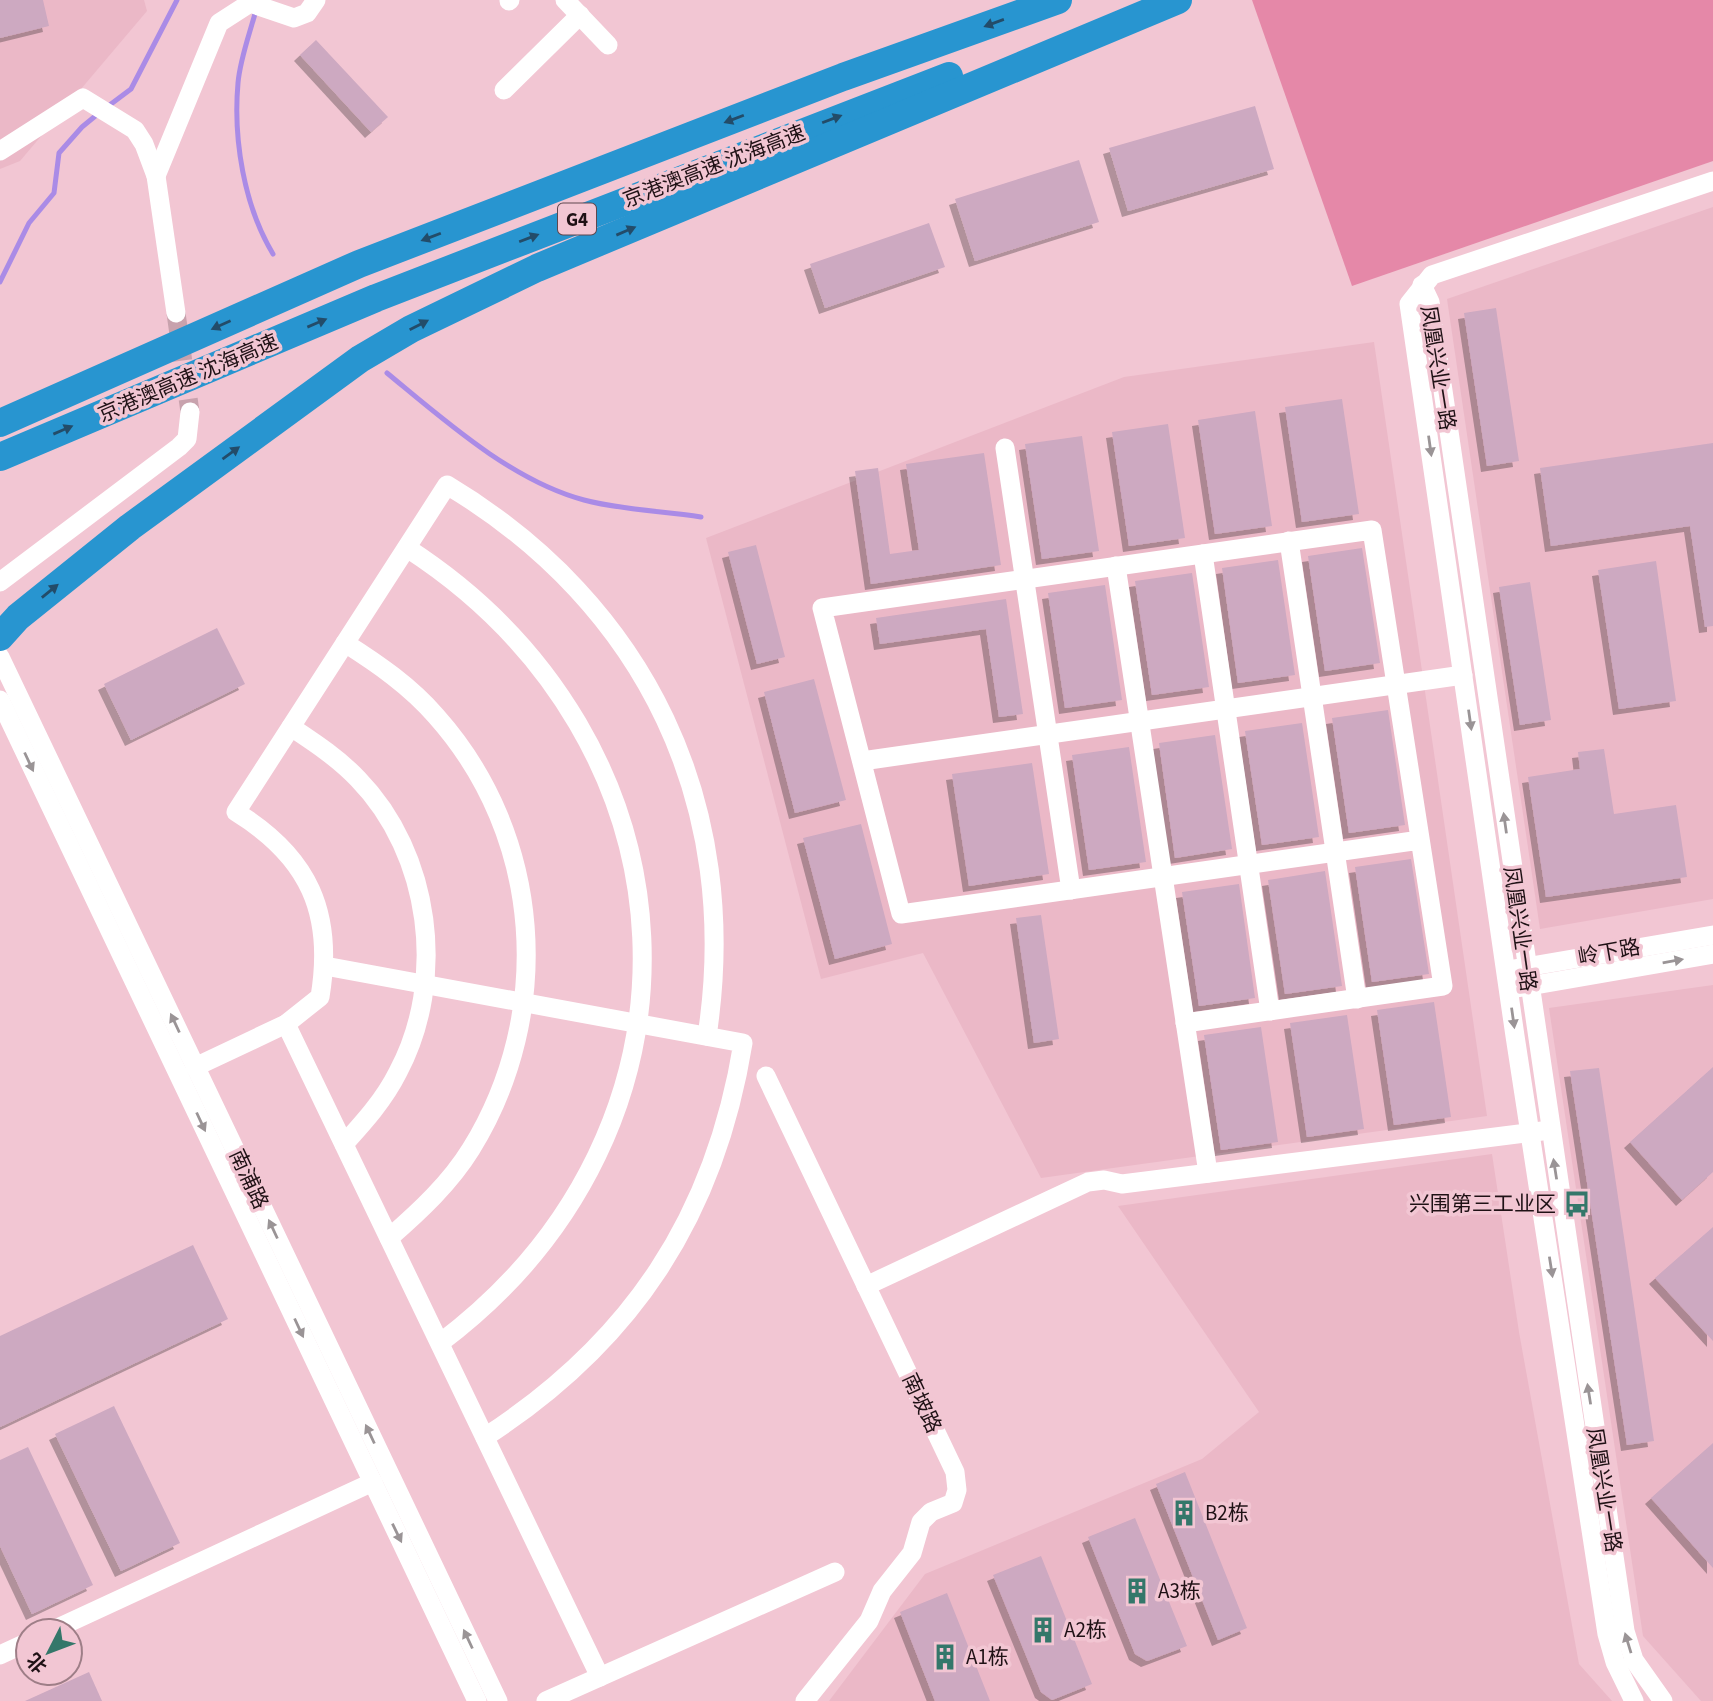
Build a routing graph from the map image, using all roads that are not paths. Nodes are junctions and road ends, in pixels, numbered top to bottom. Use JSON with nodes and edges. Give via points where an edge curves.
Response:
{"nodes":[{"id":1,"x":316,"y":0,"type":"edge"},
{"id":2,"x":565,"y":0,"type":"edge"},
{"id":3,"x":1058,"y":0,"type":"edge"},
{"id":4,"x":1161,"y":0,"type":"edge"},
{"id":5,"x":1178,"y":0,"type":"edge"},
{"id":6,"x":580,"y":15,"type":"junction"},
{"id":7,"x":608,"y":45,"type":"dead end"},
{"id":8,"x":504,"y":90,"type":"dead end"},
{"id":9,"x":0,"y":150,"type":"edge"},
{"id":10,"x":156,"y":176,"type":"junction"},
{"id":11,"x":1713,"y":181,"type":"edge"},
{"id":12,"x":1422,"y":285,"type":"junction"},
{"id":13,"x":176,"y":313,"type":"tunnel mouth"},
{"id":14,"x":190,"y":412,"type":"tunnel mouth"},
{"id":15,"x":0,"y":423,"type":"edge"},
{"id":16,"x":1005,"y":449,"type":"dead end"},
{"id":17,"x":0,"y":457,"type":"edge"},
{"id":18,"x":1289,"y":541,"type":"junction"},
{"id":19,"x":407,"y":548,"type":"junction"},
{"id":20,"x":1203,"y":554,"type":"junction"},
{"id":21,"x":1116,"y":566,"type":"junction"},
{"id":22,"x":1024,"y":579,"type":"junction"},
{"id":23,"x":0,"y":582,"type":"edge"},
{"id":24,"x":0,"y":637,"type":"edge"},
{"id":25,"x":345,"y":643,"type":"junction"},
{"id":26,"x":0,"y":657,"type":"edge"},
{"id":27,"x":1463,"y":675,"type":"junction"},
{"id":28,"x":1396,"y":685,"type":"junction"},
{"id":29,"x":1312,"y":697,"type":"junction"},
{"id":30,"x":0,"y":701,"type":"edge"},
{"id":31,"x":1226,"y":709,"type":"junction"},
{"id":32,"x":1140,"y":722,"type":"junction"},
{"id":33,"x":291,"y":727,"type":"junction"},
{"id":34,"x":1048,"y":734,"type":"junction"},
{"id":35,"x":862,"y":761,"type":"junction"},
{"id":36,"x":1420,"y":840,"type":"junction"},
{"id":37,"x":1335,"y":852,"type":"junction"},
{"id":38,"x":1249,"y":865,"type":"junction"},
{"id":39,"x":1163,"y":877,"type":"junction"},
{"id":40,"x":1071,"y":890,"type":"junction"},
{"id":41,"x":1713,"y":935,"type":"edge"},
{"id":42,"x":1713,"y":954,"type":"edge"},
{"id":43,"x":325,"y":966,"type":"junction"},
{"id":44,"x":1517,"y":978,"type":"junction"},
{"id":45,"x":425,"y":984,"type":"junction"},
{"id":46,"x":1357,"y":999,"type":"junction"},
{"id":47,"x":525,"y":1003,"type":"junction"},
{"id":48,"x":1270,"y":1011,"type":"junction"},
{"id":49,"x":637,"y":1023,"type":"junction"},
{"id":50,"x":1185,"y":1023,"type":"junction"},
{"id":51,"x":286,"y":1024,"type":"junction"},
{"id":52,"x":707,"y":1036,"type":"junction"},
{"id":53,"x":195,"y":1067,"type":"junction"},
{"id":54,"x":766,"y":1076,"type":"dead end"},
{"id":55,"x":1540,"y":1131,"type":"junction"},
{"id":56,"x":344,"y":1144,"type":"junction"},
{"id":57,"x":1208,"y":1173,"type":"junction"},
{"id":58,"x":389,"y":1238,"type":"junction"},
{"id":59,"x":866,"y":1286,"type":"junction"},
{"id":60,"x":440,"y":1343,"type":"junction"},
{"id":61,"x":485,"y":1437,"type":"junction"},
{"id":62,"x":373,"y":1482,"type":"junction"},
{"id":63,"x":835,"y":1572,"type":"dead end"},
{"id":64,"x":81,"y":1617,"type":"edge"},
{"id":65,"x":600,"y":1677,"type":"junction"},
{"id":66,"x":477,"y":1701,"type":"edge"},
{"id":67,"x":498,"y":1701,"type":"edge"},
{"id":68,"x":546,"y":1701,"type":"edge"},
{"id":69,"x":805,"y":1701,"type":"edge"},
{"id":70,"x":1634,"y":1701,"type":"edge"},
{"id":71,"x":1663,"y":1701,"type":"edge"}],
"edges":[{"from":1,"to":10,"type":"street","via":[[307,13],[295,18],[259,5],[219,23]]},
{"from":2,"to":6,"type":"street"},
{"from":3,"to":15,"type":"highway","name":"京港澳高速 沈海高速","number":"G4","one_way":true,"via":[[843,77],[359,264]]},
{"from":17,"to":4,"type":"highway","name":"京港澳高速 沈海高速","number":"G4","one_way":true,"via":[[376,298],[860,108]]},
{"from":24,"to":5,"type":"highway","one_way":true,"via":[[18,617],[130,527],[360,359],[411,329],[537,268]]},
{"from":6,"to":7,"type":"street"},
{"from":6,"to":8,"type":"street"},
{"from":9,"to":10,"type":"street","via":[[83,98],[135,130]]},
{"from":10,"to":13,"type":"street"},
{"from":11,"to":12,"type":"street","via":[[1432,275]]},
{"from":12,"to":27,"type":"street","name":"凤凰兴业一路","one_way":true,"via":[[1409,304]]},
{"from":44,"to":12,"type":"street","name":"凤凰兴业一路","one_way":true,"via":[[1430,302]]},
{"from":14,"to":23,"type":"street","via":[[187,439],[179,447]]},
{"from":16,"to":22,"type":"street"},
{"from":18,"to":20,"type":"street"},
{"from":18,"to":28,"type":"street","via":[[1372,530]]},
{"from":18,"to":29,"type":"street"},
{"from":19,"to":25,"type":"street"},
{"from":19,"to":49,"type":"street","via":[[464,588],[515,636],[559,691],[594,752],[620,817],[636,885],[641,955]]},
{"from":19,"to":52,"type":"street","via":[[447,485],[508,524],[545,555],[587,598],[631,656],[680,752],[702,821],[715,929]]},
{"from":20,"to":21,"type":"street"},
{"from":20,"to":31,"type":"street"},
{"from":21,"to":22,"type":"street"},
{"from":21,"to":32,"type":"street"},
{"from":22,"to":34,"type":"street"},
{"from":22,"to":35,"type":"street","via":[[822,608]]},
{"from":25,"to":33,"type":"street"},
{"from":25,"to":47,"type":"street","via":[[408,688],[436,716],[481,778],[499,813],[522,887],[527,926]]},
{"from":53,"to":26,"type":"street","name":"南浦路","one_way":true},
{"from":27,"to":28,"type":"street"},
{"from":27,"to":44,"type":"street","name":"凤凰兴业一路","one_way":true},
{"from":28,"to":29,"type":"street"},
{"from":28,"to":36,"type":"street"},
{"from":29,"to":31,"type":"street"},
{"from":29,"to":37,"type":"street"},
{"from":30,"to":62,"type":"street","name":"南浦路","one_way":true},
{"from":31,"to":32,"type":"street"},
{"from":31,"to":38,"type":"street"},
{"from":32,"to":34,"type":"street"},
{"from":32,"to":39,"type":"street"},
{"from":33,"to":43,"type":"street","via":[[236,812],[263,828],[304,876],[322,924]]},
{"from":33,"to":45,"type":"street","via":[[328,751],[360,781],[387,816],[407,855],[420,897],[427,941]]},
{"from":34,"to":35,"type":"street"},
{"from":34,"to":40,"type":"street"},
{"from":35,"to":40,"type":"street","via":[[901,914]]},
{"from":36,"to":37,"type":"street"},
{"from":36,"to":46,"type":"street","via":[[1443,986]]},
{"from":37,"to":38,"type":"street"},
{"from":37,"to":46,"type":"street"},
{"from":38,"to":39,"type":"street"},
{"from":38,"to":48,"type":"street"},
{"from":39,"to":40,"type":"street"},
{"from":39,"to":50,"type":"street"},
{"from":41,"to":44,"type":"street","name":"岭下路"},
{"from":44,"to":42,"type":"street","name":"岭下路","one_way":true},
{"from":43,"to":45,"type":"street"},
{"from":43,"to":51,"type":"street","via":[[320,998]]},
{"from":44,"to":55,"type":"street","name":"凤凰兴业一路"},
{"from":45,"to":47,"type":"street"},
{"from":45,"to":56,"type":"street","via":[[416,1029],[399,1072]]},
{"from":46,"to":48,"type":"street"},
{"from":47,"to":49,"type":"street"},
{"from":47,"to":58,"type":"street","via":[[506,1080],[477,1139],[446,1183]]},
{"from":48,"to":50,"type":"street"},
{"from":49,"to":52,"type":"street"},
{"from":49,"to":60,"type":"street","via":[[610,1126],[574,1199],[518,1274]]},
{"from":50,"to":57,"type":"street"},
{"from":51,"to":53,"type":"street"},
{"from":51,"to":56,"type":"street"},
{"from":52,"to":61,"type":"street","via":[[743,1043],[723,1136],[681,1236],[610,1335],[551,1391]]},
{"from":67,"to":53,"type":"street","name":"南浦路","one_way":true},
{"from":54,"to":59,"type":"street","name":"南坡路"},
{"from":55,"to":57,"type":"street"},
{"from":55,"to":70,"type":"street","name":"凤凰兴业一路","one_way":true,"via":[[1607,1634]]},
{"from":71,"to":55,"type":"street","name":"凤凰兴业一路","one_way":true,"via":[[1634,1660],[1625,1631]]},
{"from":56,"to":58,"type":"street"},
{"from":57,"to":59,"type":"street","via":[[1122,1184],[1088,1182]]},
{"from":58,"to":60,"type":"street"},
{"from":59,"to":69,"type":"street","name":"南坡路","via":[[954,1472],[957,1490],[953,1503],[921,1522],[912,1553],[882,1591],[869,1621]]},
{"from":60,"to":61,"type":"street"},
{"from":61,"to":65,"type":"street"},
{"from":62,"to":64,"type":"street"},
{"from":62,"to":66,"type":"street","name":"南浦路","one_way":true},
{"from":63,"to":65,"type":"street"},
{"from":65,"to":68,"type":"street"}]}
